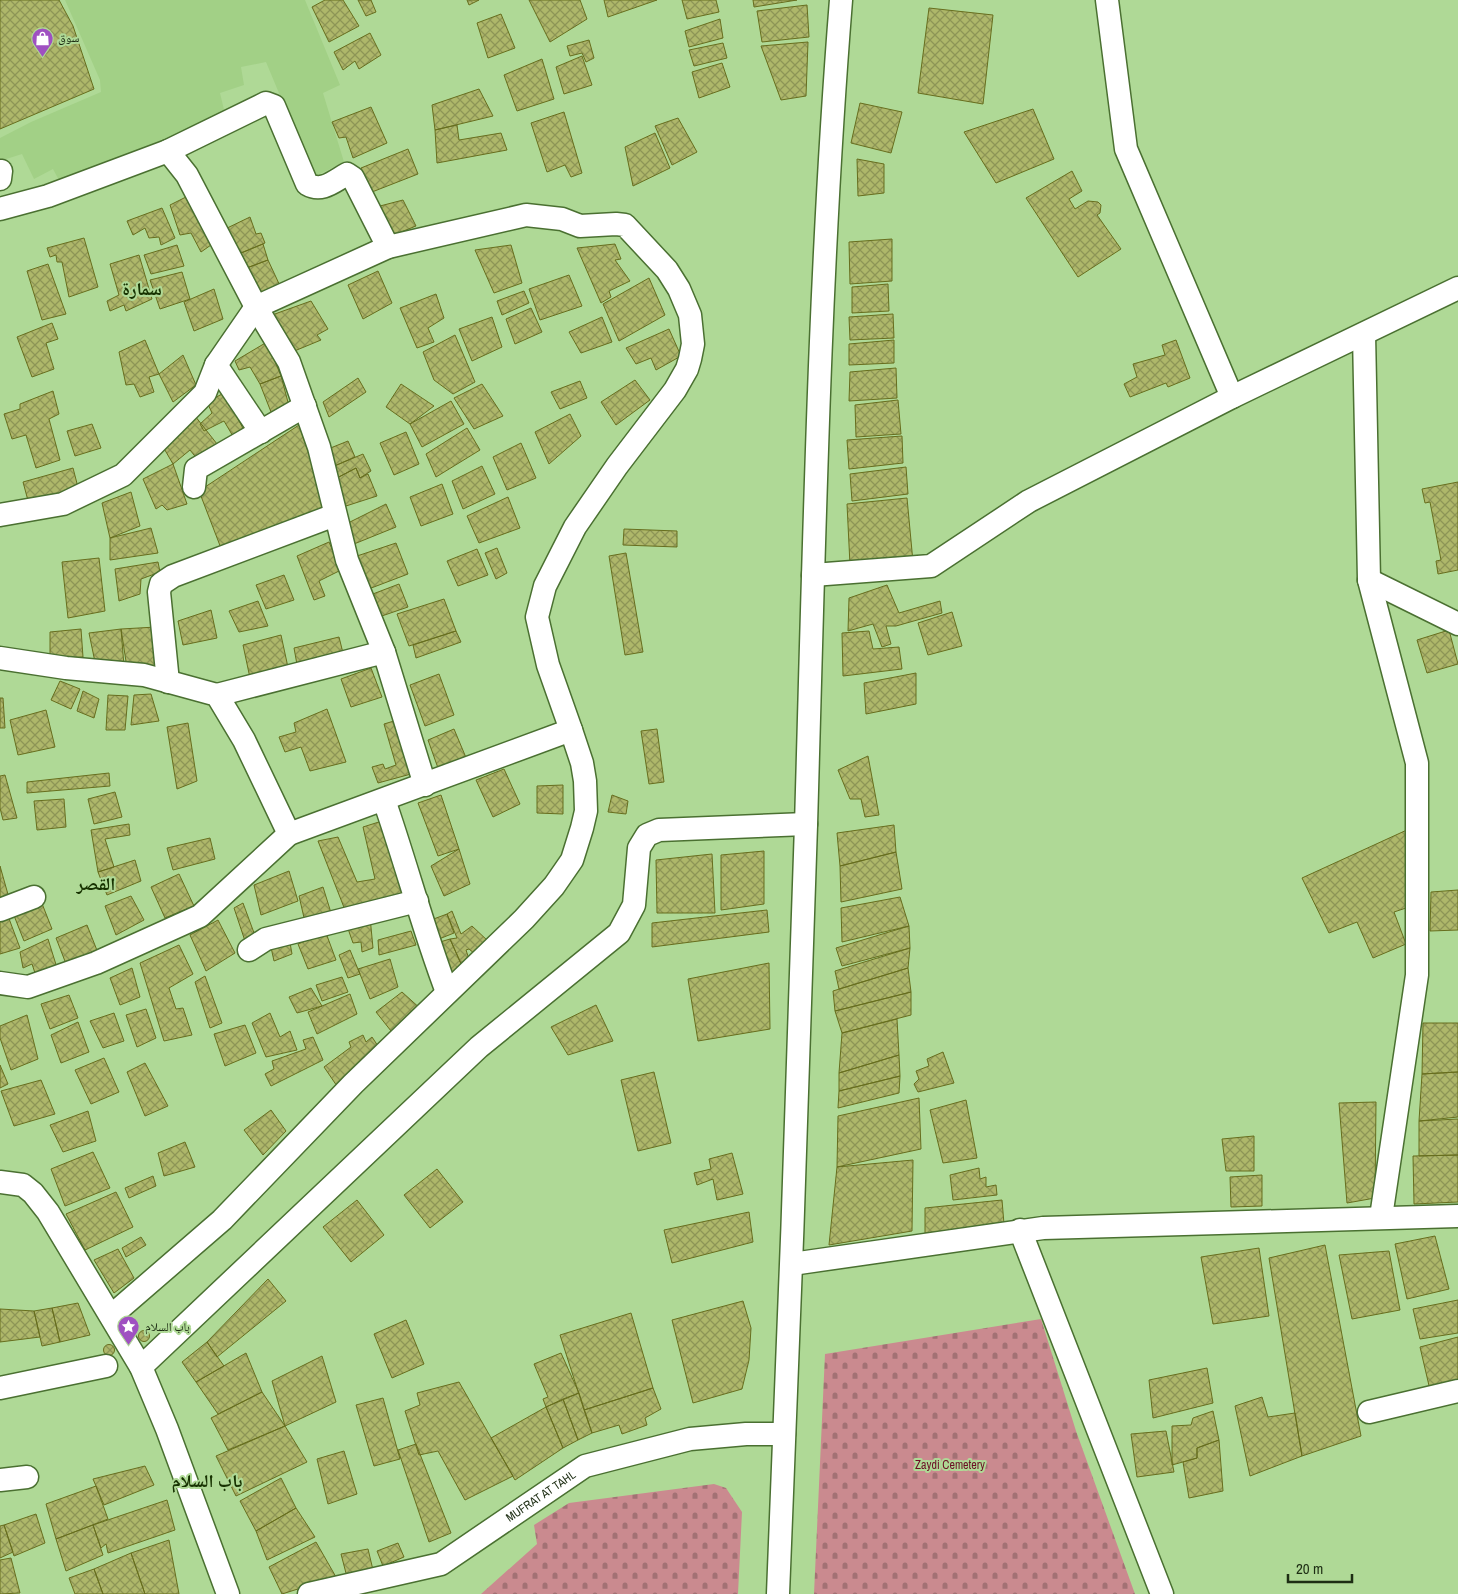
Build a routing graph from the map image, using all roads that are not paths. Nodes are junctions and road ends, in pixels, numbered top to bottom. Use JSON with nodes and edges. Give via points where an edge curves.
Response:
{"nodes":[{"id":1,"x":841,"y":0,"type":"edge"},
{"id":2,"x":1107,"y":0,"type":"edge"},
{"id":3,"x":168,"y":151,"type":"junction"},
{"id":4,"x":0,"y":210,"type":"edge"},
{"id":5,"x":388,"y":247,"type":"junction"},
{"id":6,"x":1458,"y":288,"type":"edge"},
{"id":7,"x":256,"y":307,"type":"junction"},
{"id":8,"x":1364,"y":334,"type":"junction"},
{"id":9,"x":216,"y":365,"type":"junction"},
{"id":10,"x":1232,"y":397,"type":"junction"},
{"id":11,"x":305,"y":406,"type":"junction"},
{"id":12,"x":261,"y":432,"type":"junction"},
{"id":13,"x":194,"y":487,"type":"dead end"},
{"id":14,"x":0,"y":515,"type":"edge"},
{"id":15,"x":336,"y":515,"type":"junction"},
{"id":16,"x":812,"y":575,"type":"junction"},
{"id":17,"x":1369,"y":580,"type":"junction"},
{"id":18,"x":1458,"y":624,"type":"edge"},
{"id":19,"x":384,"y":652,"type":"junction"},
{"id":20,"x":0,"y":658,"type":"edge"},
{"id":21,"x":168,"y":682,"type":"junction"},
{"id":22,"x":217,"y":695,"type":"junction"},
{"id":23,"x":571,"y":730,"type":"junction"},
{"id":24,"x":425,"y":785,"type":"junction"},
{"id":25,"x":384,"y":800,"type":"junction"},
{"id":26,"x":806,"y":824,"type":"junction"},
{"id":27,"x":289,"y":834,"type":"junction"},
{"id":28,"x":34,"y":897,"type":"dead end"},
{"id":29,"x":417,"y":901,"type":"junction"},
{"id":30,"x":0,"y":910,"type":"edge"},
{"id":31,"x":249,"y":950,"type":"dead end"},
{"id":32,"x":0,"y":983,"type":"edge"},
{"id":33,"x":447,"y":992,"type":"junction"},
{"id":34,"x":0,"y":1182,"type":"edge"},
{"id":35,"x":1458,"y":1216,"type":"edge"},
{"id":36,"x":1381,"y":1217,"type":"junction"},
{"id":37,"x":1020,"y":1230,"type":"junction"},
{"id":38,"x":792,"y":1264,"type":"junction"},
{"id":39,"x":111,"y":1316,"type":"junction"},
{"id":40,"x":106,"y":1366,"type":"dead end"},
{"id":41,"x":141,"y":1367,"type":"junction"},
{"id":42,"x":0,"y":1388,"type":"edge"},
{"id":43,"x":1458,"y":1391,"type":"edge"},
{"id":44,"x":1369,"y":1412,"type":"dead end"},
{"id":45,"x":784,"y":1434,"type":"junction"},
{"id":46,"x":27,"y":1477,"type":"dead end"},
{"id":47,"x":0,"y":1480,"type":"edge"},
{"id":48,"x":228,"y":1594,"type":"edge"},
{"id":49,"x":309,"y":1594,"type":"edge"},
{"id":50,"x":778,"y":1594,"type":"edge"},
{"id":51,"x":1162,"y":1594,"type":"edge"}],
"edges":[{"from":1,"to":16,"type":"street","via":[[829,162]]},
{"from":2,"to":10,"type":"street","via":[[1126,149]]},
{"from":3,"to":4,"type":"street","via":[[48,196]]},
{"from":3,"to":5,"type":"street","via":[[266,103],[274,106],[307,184],[320,188],[347,174],[353,178]]},
{"from":3,"to":7,"type":"street","via":[[187,175]]},
{"from":5,"to":7,"type":"street"},
{"from":5,"to":23,"type":"street","via":[[526,215],[562,219],[580,226],[625,226],[667,270],[690,315],[693,344],[687,369],[575,527],[545,586],[537,617],[548,665]]},
{"from":6,"to":8,"type":"street"},
{"from":7,"to":9,"type":"street"},
{"from":7,"to":11,"type":"street","via":[[289,362]]},
{"from":8,"to":10,"type":"street"},
{"from":8,"to":17,"type":"street"},
{"from":9,"to":12,"type":"street"},
{"from":9,"to":14,"type":"street","via":[[205,393],[123,475],[63,504]]},
{"from":10,"to":16,"type":"street","via":[[1029,501],[931,566]]},
{"from":11,"to":12,"type":"street"},
{"from":11,"to":15,"type":"street"},
{"from":12,"to":13,"type":"street","via":[[196,469]]},
{"from":15,"to":19,"type":"street","via":[[346,560]]},
{"from":15,"to":21,"type":"street","via":[[174,576],[161,584],[159,592]]},
{"from":16,"to":26,"type":"street"},
{"from":17,"to":18,"type":"street"},
{"from":17,"to":36,"type":"street","via":[[1416,763],[1417,975]]},
{"from":19,"to":22,"type":"street"},
{"from":19,"to":24,"type":"street"},
{"from":20,"to":21,"type":"street","via":[[144,675]]},
{"from":21,"to":22,"type":"street"},
{"from":22,"to":27,"type":"street","via":[[244,740]]},
{"from":23,"to":24,"type":"street"},
{"from":23,"to":33,"type":"street","via":[[582,763],[587,796],[572,860],[524,919]]},
{"from":24,"to":25,"type":"street"},
{"from":25,"to":27,"type":"street"},
{"from":25,"to":29,"type":"street"},
{"from":26,"to":38,"type":"street"},
{"from":26,"to":41,"type":"street","via":[[659,830],[647,835],[639,848],[634,904],[618,933],[479,1047]]},
{"from":27,"to":32,"type":"street","via":[[200,916],[96,963],[28,987]]},
{"from":28,"to":30,"type":"street"},
{"from":29,"to":31,"type":"street","via":[[266,939]]},
{"from":29,"to":33,"type":"street"},
{"from":33,"to":39,"type":"street","via":[[222,1220]]},
{"from":34,"to":39,"type":"street","via":[[22,1185],[33,1193]]},
{"from":35,"to":36,"type":"street"},
{"from":36,"to":37,"type":"street"},
{"from":37,"to":38,"type":"street"},
{"from":37,"to":51,"type":"street"},
{"from":38,"to":45,"type":"street"},
{"from":39,"to":41,"type":"street"},
{"from":40,"to":42,"type":"street"},
{"from":41,"to":48,"type":"street","via":[[168,1430]]},
{"from":43,"to":44,"type":"street"},
{"from":45,"to":49,"type":"street","name":"MUFRAT AT TAHL","via":[[690,1440],[585,1466],[441,1564]]},
{"from":45,"to":50,"type":"street"},
{"from":46,"to":47,"type":"street"}]}
